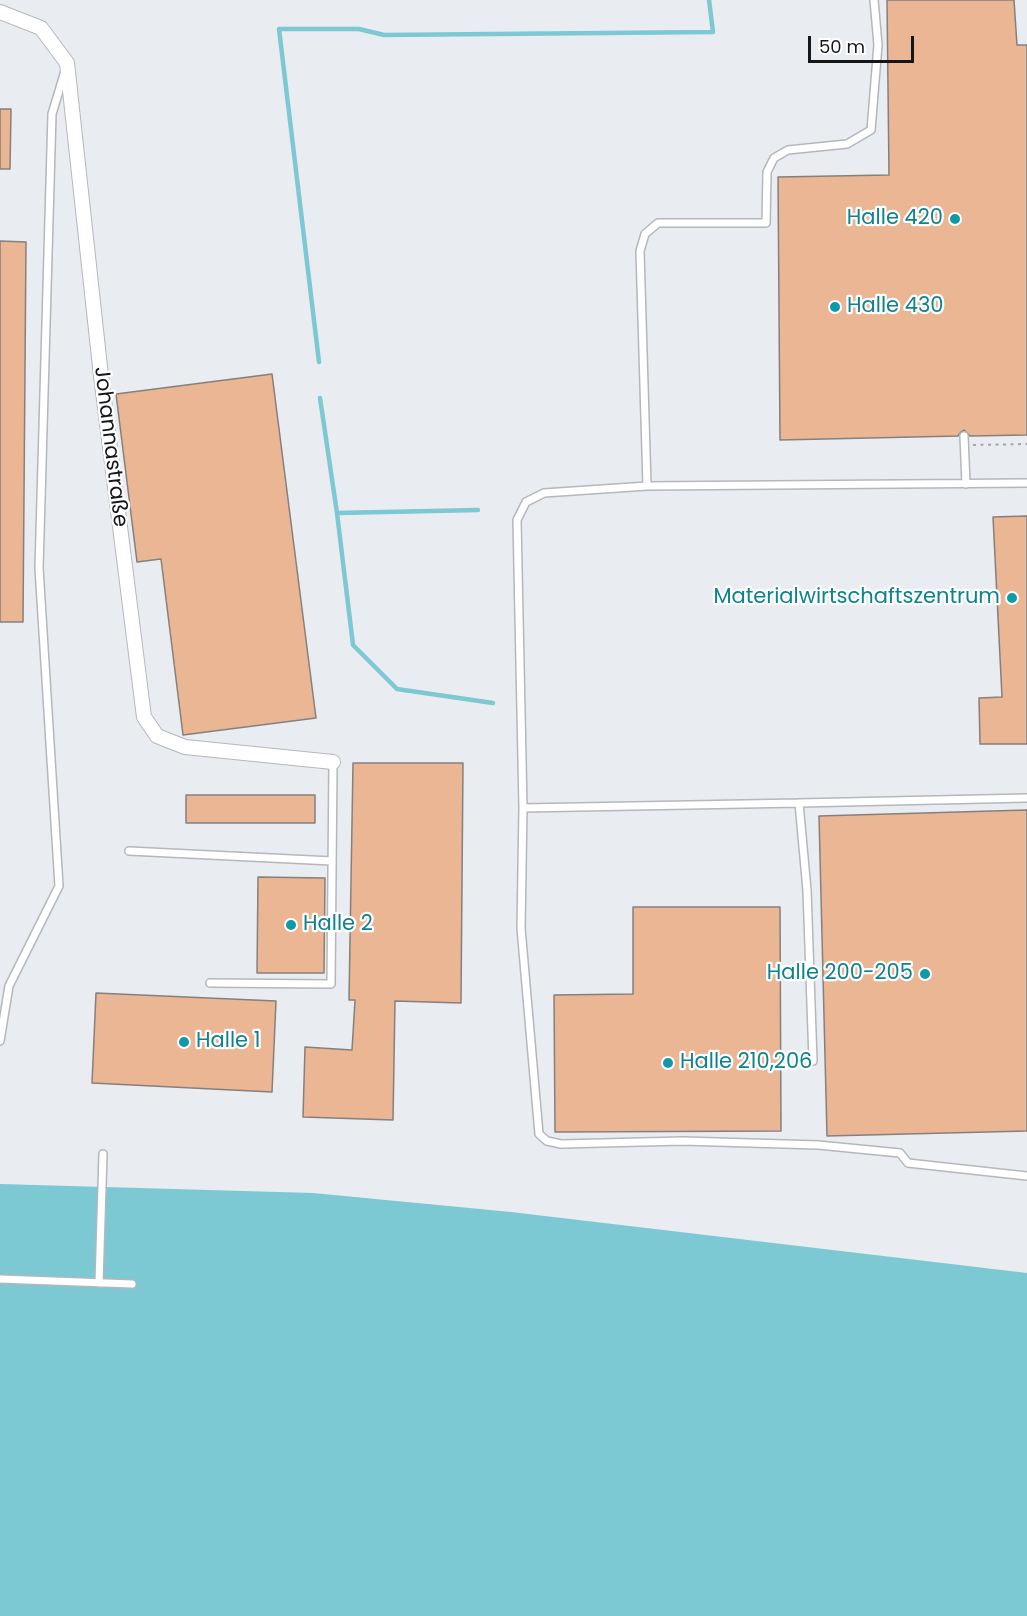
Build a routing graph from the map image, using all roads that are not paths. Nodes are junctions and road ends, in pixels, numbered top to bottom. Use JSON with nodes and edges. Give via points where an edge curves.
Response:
{"nodes":[{"id":1,"x":874,"y":0,"type":"edge"},
{"id":2,"x":0,"y":12,"type":"edge"},
{"id":3,"x":67,"y":63,"type":"junction"},
{"id":4,"x":964,"y":436,"type":"dead end"},
{"id":5,"x":1027,"y":483,"type":"edge"},
{"id":6,"x":966,"y":484,"type":"junction"},
{"id":7,"x":647,"y":486,"type":"junction"},
{"id":8,"x":333,"y":762,"type":"joint"},
{"id":9,"x":1027,"y":798,"type":"edge"},
{"id":10,"x":799,"y":802,"type":"junction"},
{"id":11,"x":523,"y":808,"type":"junction"},
{"id":12,"x":129,"y":851,"type":"dead end"},
{"id":13,"x":332,"y":861,"type":"junction"},
{"id":14,"x":210,"y":983,"type":"dead end"},
{"id":15,"x":0,"y":1041,"type":"edge"},
{"id":16,"x":813,"y":1061,"type":"dead end"},
{"id":17,"x":103,"y":1154,"type":"dead end"},
{"id":18,"x":1027,"y":1176,"type":"edge"},
{"id":19,"x":0,"y":1279,"type":"edge"},
{"id":20,"x":99,"y":1283,"type":"junction"},
{"id":21,"x":132,"y":1284,"type":"dead end"}],
"edges":[{"from":1,"to":7,"type":"lane","via":[[878,45],[871,130],[847,144],[788,150],[774,158],[767,172],[766,222],[658,223],[645,234],[640,251]]},
{"from":2,"to":3,"type":"street","via":[[41,28]]},
{"from":3,"to":8,"type":"street","name":"Johannastraße","via":[[144,717],[157,736],[184,747]]},
{"from":3,"to":15,"type":"lane","via":[[52,114],[39,568],[59,886],[9,986]]},
{"from":4,"to":6,"type":"lane"},
{"from":5,"to":6,"type":"lane"},
{"from":6,"to":7,"type":"lane"},
{"from":7,"to":11,"type":"lane","via":[[543,493],[526,502],[517,520]]},
{"from":8,"to":13,"type":"lane"},
{"from":9,"to":10,"type":"lane"},
{"from":10,"to":11,"type":"lane"},
{"from":10,"to":16,"type":"lane","via":[[807,890]]},
{"from":11,"to":18,"type":"lane","via":[[520,928],[540,1134],[548,1141],[818,1145],[900,1154],[908,1163]]},
{"from":12,"to":13,"type":"lane"},
{"from":13,"to":14,"type":"lane","via":[[331,984]]},
{"from":17,"to":20,"type":"lane"},
{"from":19,"to":20,"type":"lane"},
{"from":20,"to":21,"type":"lane"}]}
